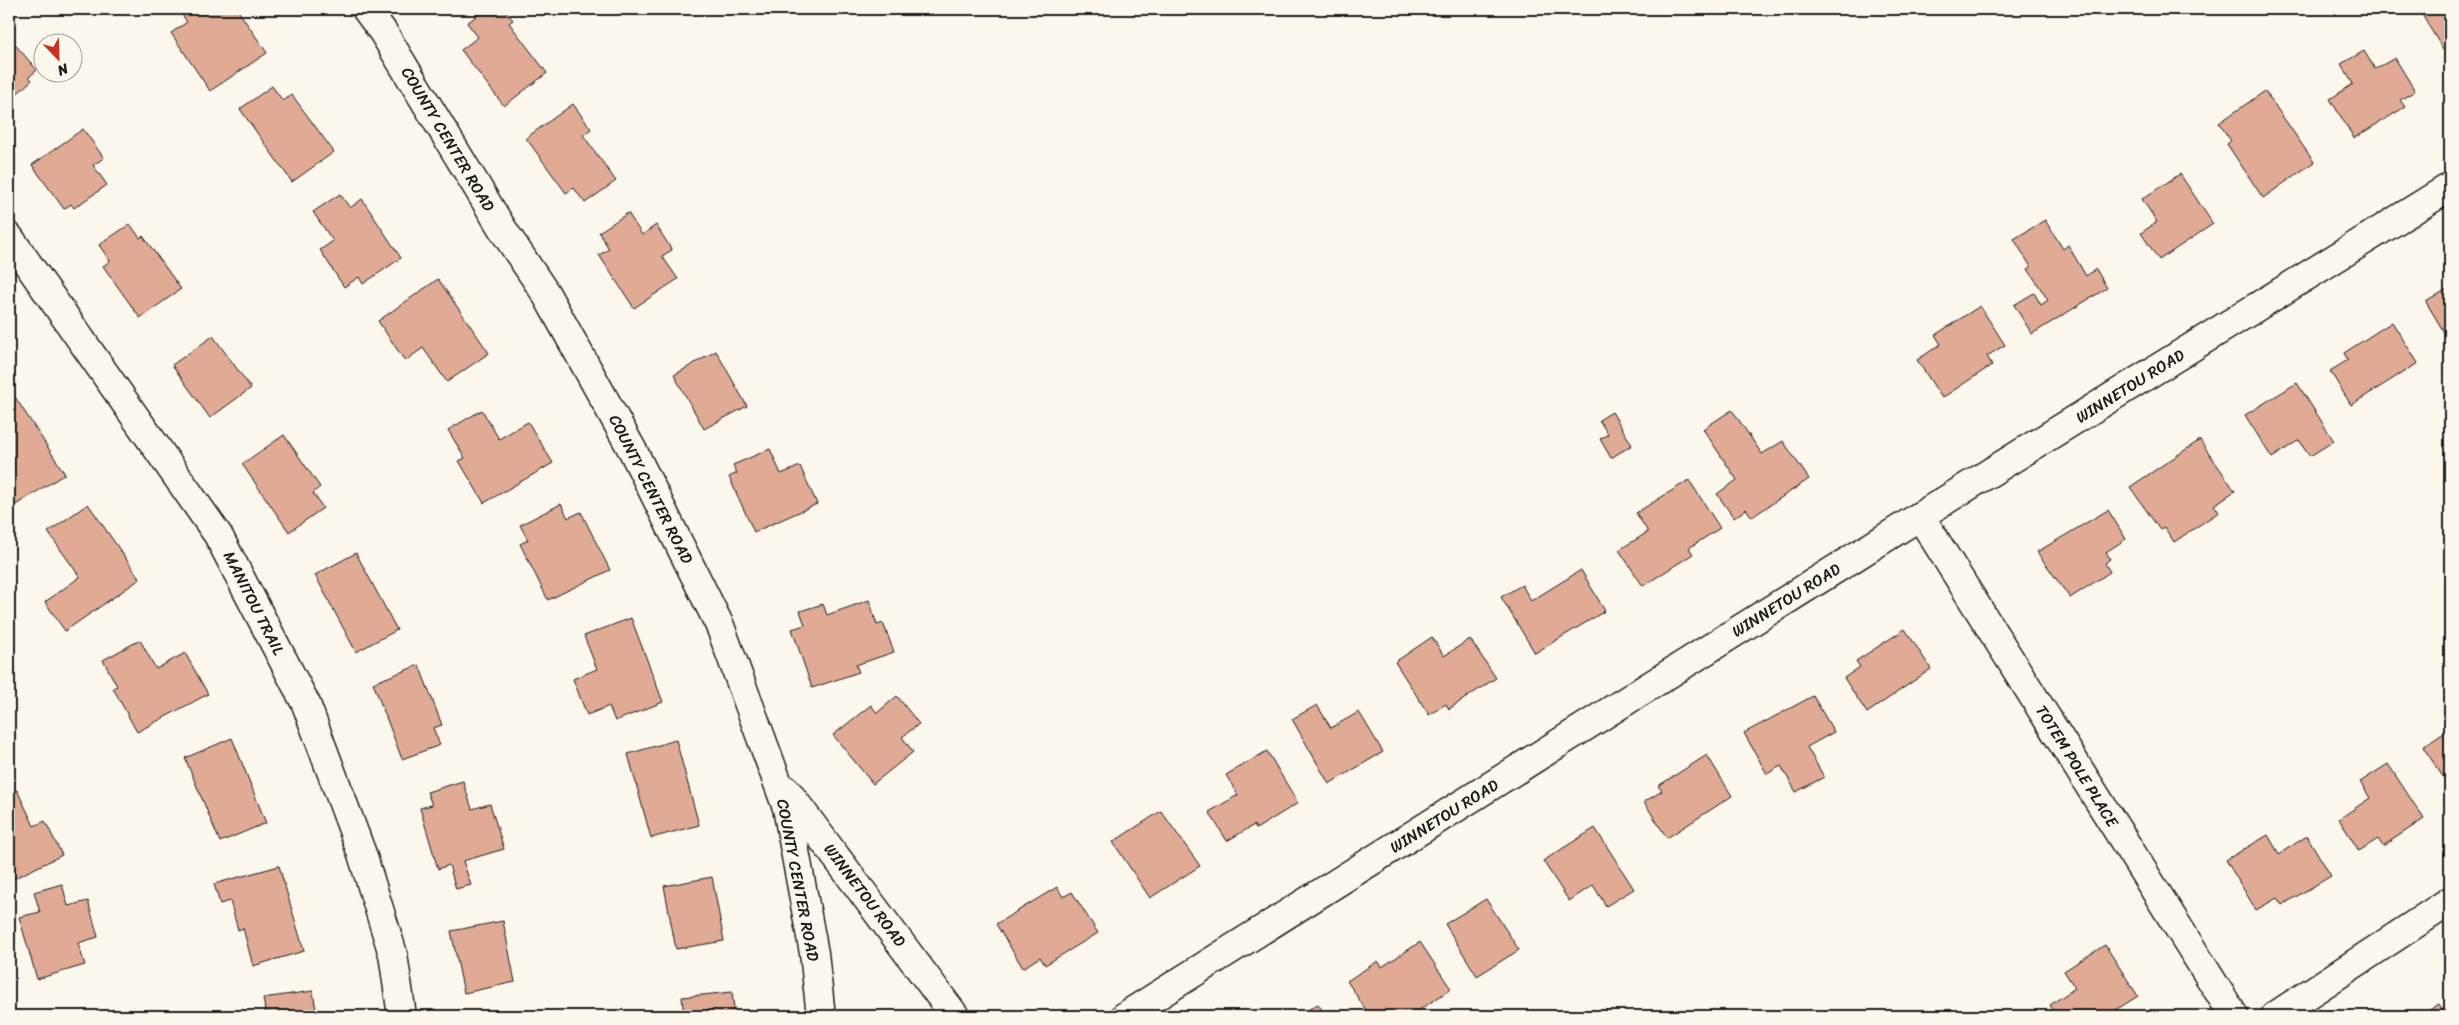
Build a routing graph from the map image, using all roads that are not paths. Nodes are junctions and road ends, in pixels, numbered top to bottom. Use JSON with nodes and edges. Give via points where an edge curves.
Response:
{"nodes":[{"id":1,"x":366,"y":9,"type":"edge"},
{"id":2,"x":2450,"y":187,"type":"edge"},
{"id":3,"x":9,"y":237,"type":"edge"},
{"id":4,"x":1920,"y":516,"type":"junction"},
{"id":5,"x":775,"y":774,"type":"junction"},
{"id":6,"x":2450,"y":901,"type":"edge"},
{"id":7,"x":402,"y":1016,"type":"edge"},
{"id":8,"x":821,"y":1016,"type":"edge"},
{"id":9,"x":955,"y":1016,"type":"edge"},
{"id":10,"x":1125,"y":1016,"type":"edge"},
{"id":11,"x":2234,"y":1016,"type":"edge"},
{"id":12,"x":2275,"y":1016,"type":"edge"}],
"edges":[{"from":1,"to":5,"type":"street","name":"COUNTY CENTER ROAD","via":[[546,294],[634,453],[720,626]]},
{"from":2,"to":4,"type":"street","name":"WINNETOU ROAD"},
{"from":3,"to":7,"type":"street","name":"MANITOU TRAIL","via":[[218,534],[306,704],[368,872],[393,954]]},
{"from":4,"to":10,"type":"street","name":"WINNETOU ROAD"},
{"from":4,"to":11,"type":"street","name":"TOTEM POLE PLACE"},
{"from":5,"to":8,"type":"street","name":"COUNTY CENTER ROAD","via":[[787,808],[814,953]]},
{"from":5,"to":9,"type":"street","name":"WINNETOU ROAD"},
{"from":6,"to":12,"type":"street"}]}
